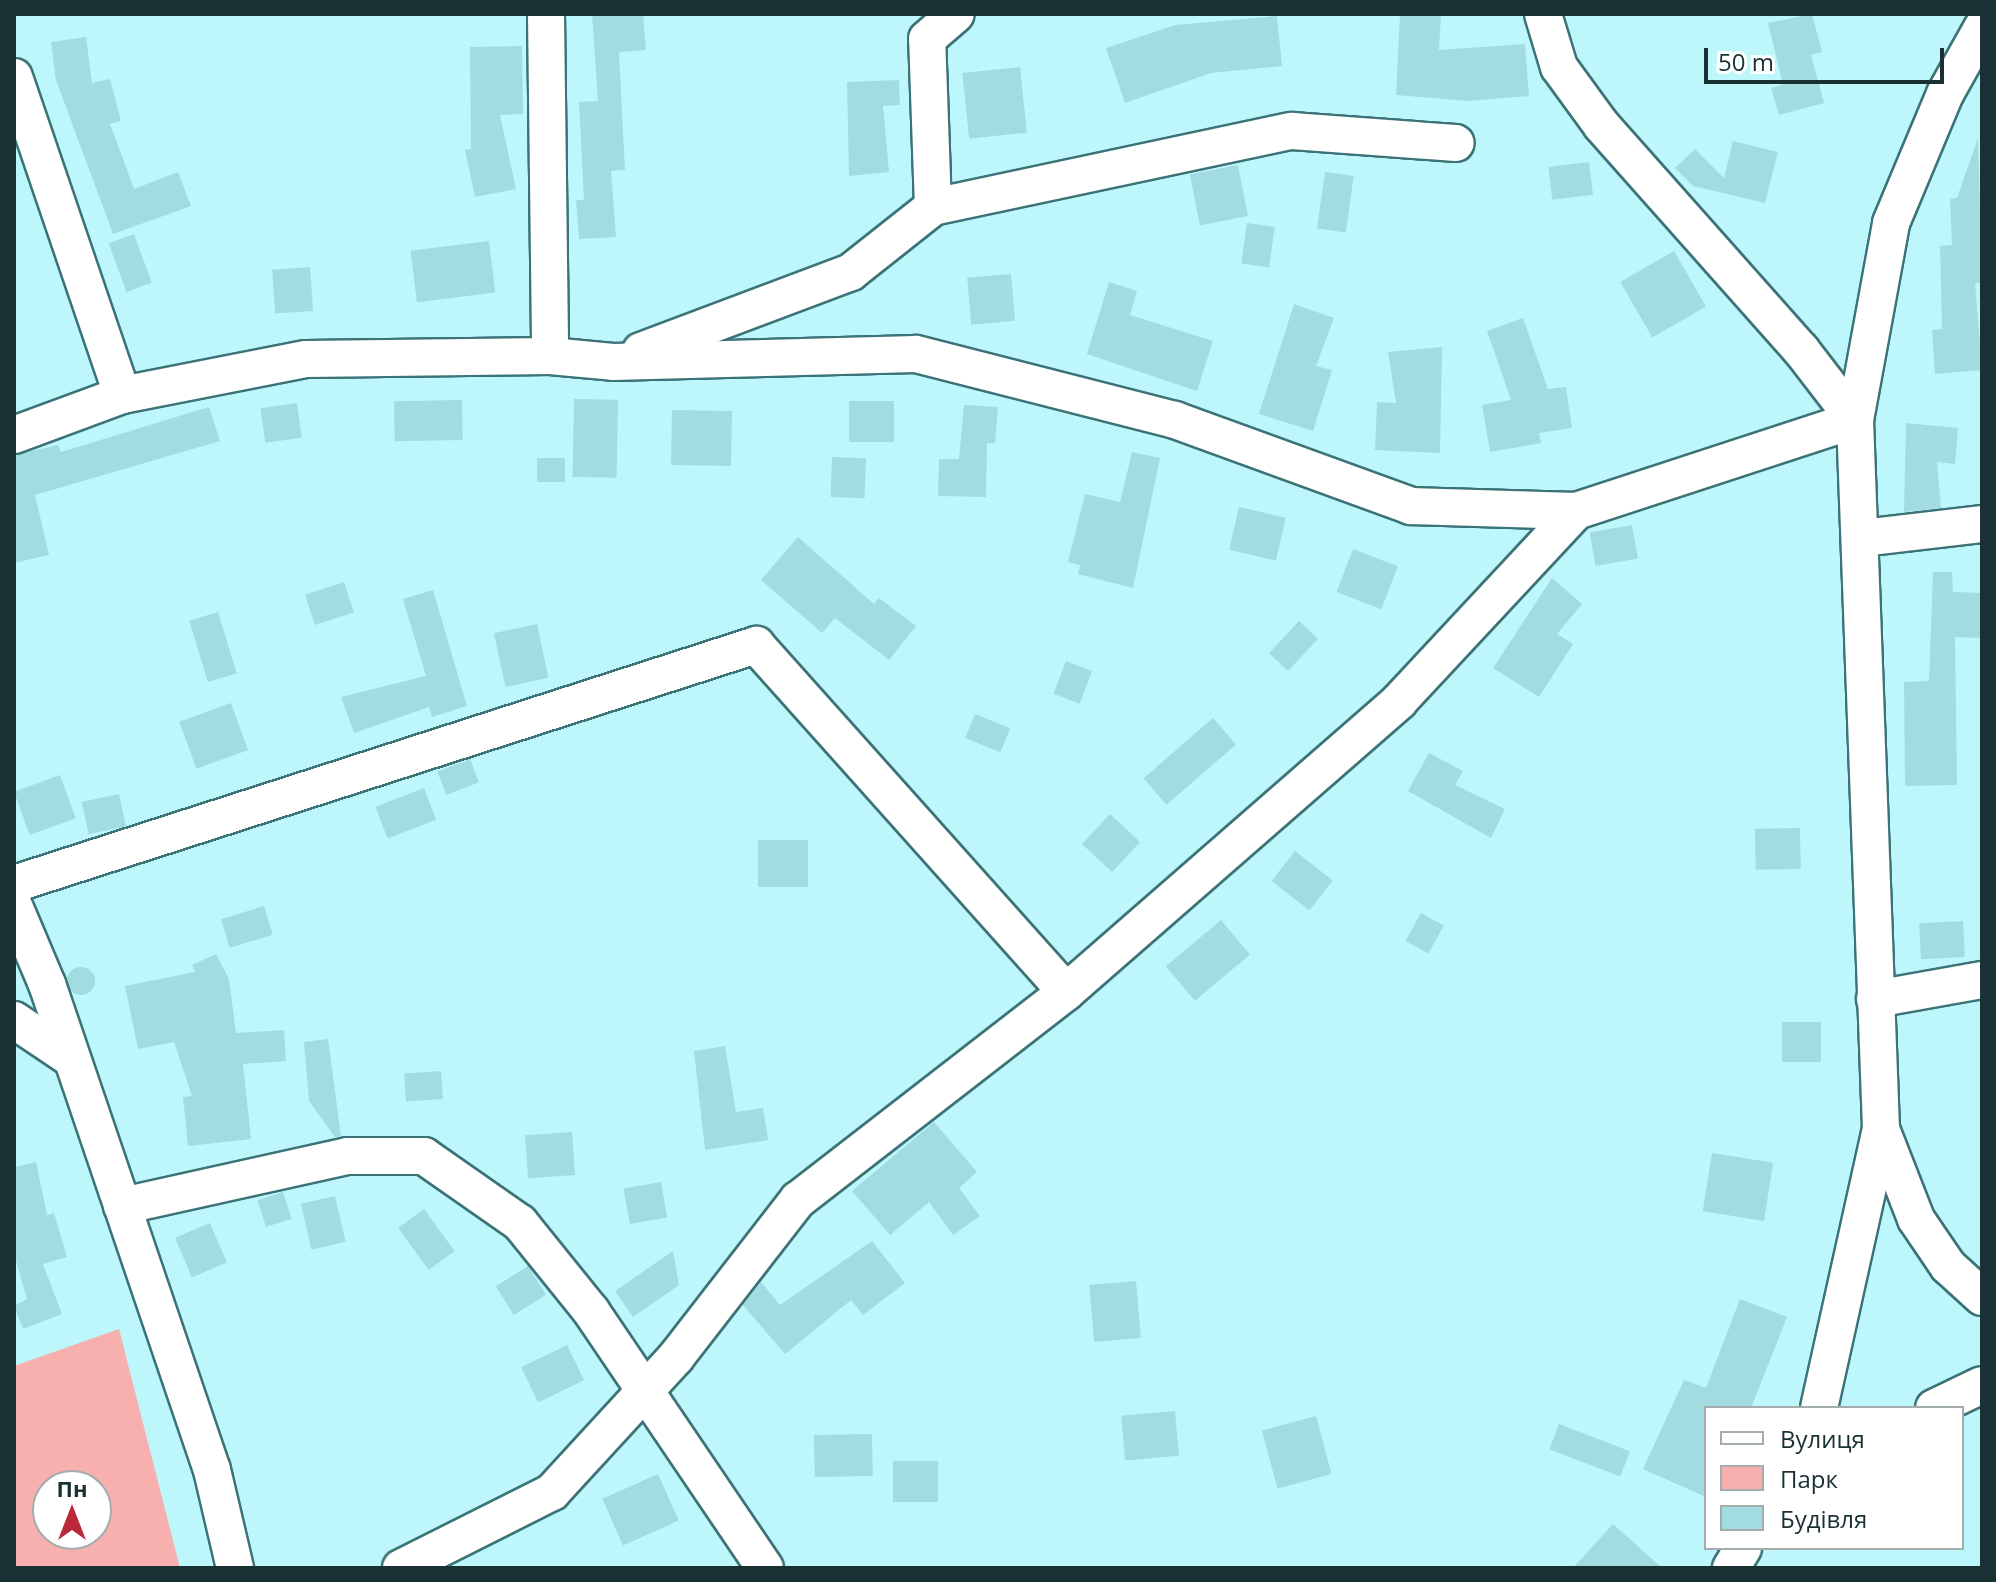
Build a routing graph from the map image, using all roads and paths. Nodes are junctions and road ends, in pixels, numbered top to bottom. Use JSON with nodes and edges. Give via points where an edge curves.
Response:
{"nodes":[{"id":1,"x":546,"y":14,"type":"edge"},
{"id":2,"x":956,"y":14,"type":"edge"},
{"id":3,"x":1543,"y":14,"type":"edge"},
{"id":4,"x":1982,"y":28,"type":"edge"},
{"id":5,"x":14,"y":77,"type":"edge"},
{"id":6,"x":1456,"y":143,"type":"dead end"},
{"id":7,"x":933,"y":207,"type":"junction"},
{"id":8,"x":550,"y":356,"type":"junction"},
{"id":9,"x":613,"y":362,"type":"junction"},
{"id":10,"x":122,"y":395,"type":"junction"},
{"id":11,"x":1855,"y":420,"type":"junction"},
{"id":12,"x":14,"y":435,"type":"edge"},
{"id":13,"x":1576,"y":511,"type":"junction"},
{"id":14,"x":1982,"y":524,"type":"edge"},
{"id":15,"x":1862,"y":538,"type":"junction"},
{"id":16,"x":14,"y":884,"type":"edge"},
{"id":17,"x":14,"y":906,"type":"edge"},
{"id":18,"x":1982,"y":980,"type":"edge"},
{"id":19,"x":47,"y":984,"type":"junction"},
{"id":20,"x":1066,"y":992,"type":"junction"},
{"id":21,"x":1875,"y":999,"type":"junction"},
{"id":22,"x":14,"y":1013,"type":"edge"},
{"id":23,"x":14,"y":1020,"type":"edge"},
{"id":24,"x":72,"y":1059,"type":"junction"},
{"id":25,"x":1881,"y":1129,"type":"junction"},
{"id":26,"x":122,"y":1206,"type":"junction"},
{"id":27,"x":1982,"y":1297,"type":"edge"},
{"id":28,"x":1982,"y":1385,"type":"edge"},
{"id":29,"x":646,"y":1390,"type":"junction"},
{"id":30,"x":1819,"y":1406,"type":"edge"},
{"id":31,"x":1938,"y":1406,"type":"edge"},
{"id":32,"x":1742,"y":1550,"type":"edge"},
{"id":33,"x":235,"y":1568,"type":"edge"},
{"id":34,"x":401,"y":1568,"type":"edge"},
{"id":35,"x":765,"y":1568,"type":"edge"},
{"id":36,"x":1731,"y":1568,"type":"edge"}],
"edges":[{"from":1,"to":8,"type":"street"},
{"from":2,"to":7,"type":"street","via":[[927,39]]},
{"from":3,"to":11,"type":"street","via":[[1559,67],[1602,126],[1801,350]]},
{"from":4,"to":11,"type":"street","via":[[1945,94],[1891,223]]},
{"from":5,"to":10,"type":"street"},
{"from":6,"to":7,"type":"street","via":[[1292,131]]},
{"from":7,"to":9,"type":"street","via":[[851,272]]},
{"from":8,"to":9,"type":"street"},
{"from":8,"to":10,"type":"street","via":[[306,359]]},
{"from":9,"to":13,"type":"street","via":[[916,354],[1175,420],[1411,506]]},
{"from":10,"to":12,"type":"street"},
{"from":11,"to":13,"type":"street"},
{"from":11,"to":15,"type":"street"},
{"from":13,"to":20,"type":"street","via":[[1399,701]]},
{"from":14,"to":15,"type":"street"},
{"from":15,"to":21,"type":"street"},
{"from":16,"to":20,"type":"street","via":[[756,645]]},
{"from":17,"to":19,"type":"street"},
{"from":18,"to":21,"type":"street"},
{"from":19,"to":22,"type":"street"},
{"from":19,"to":24,"type":"street"},
{"from":20,"to":29,"type":"street","via":[[798,1200]]},
{"from":21,"to":25,"type":"street"},
{"from":23,"to":24,"type":"street"},
{"from":24,"to":26,"type":"street"},
{"from":25,"to":27,"type":"street","via":[[1916,1219],[1948,1266]]},
{"from":25,"to":30,"type":"street"},
{"from":26,"to":29,"type":"street","via":[[348,1156],[424,1156],[520,1223]]},
{"from":26,"to":33,"type":"street","via":[[212,1470]]},
{"from":28,"to":31,"type":"street"},
{"from":29,"to":34,"type":"street","via":[[552,1492]]},
{"from":29,"to":35,"type":"street"},
{"from":32,"to":36,"type":"street"}]}
